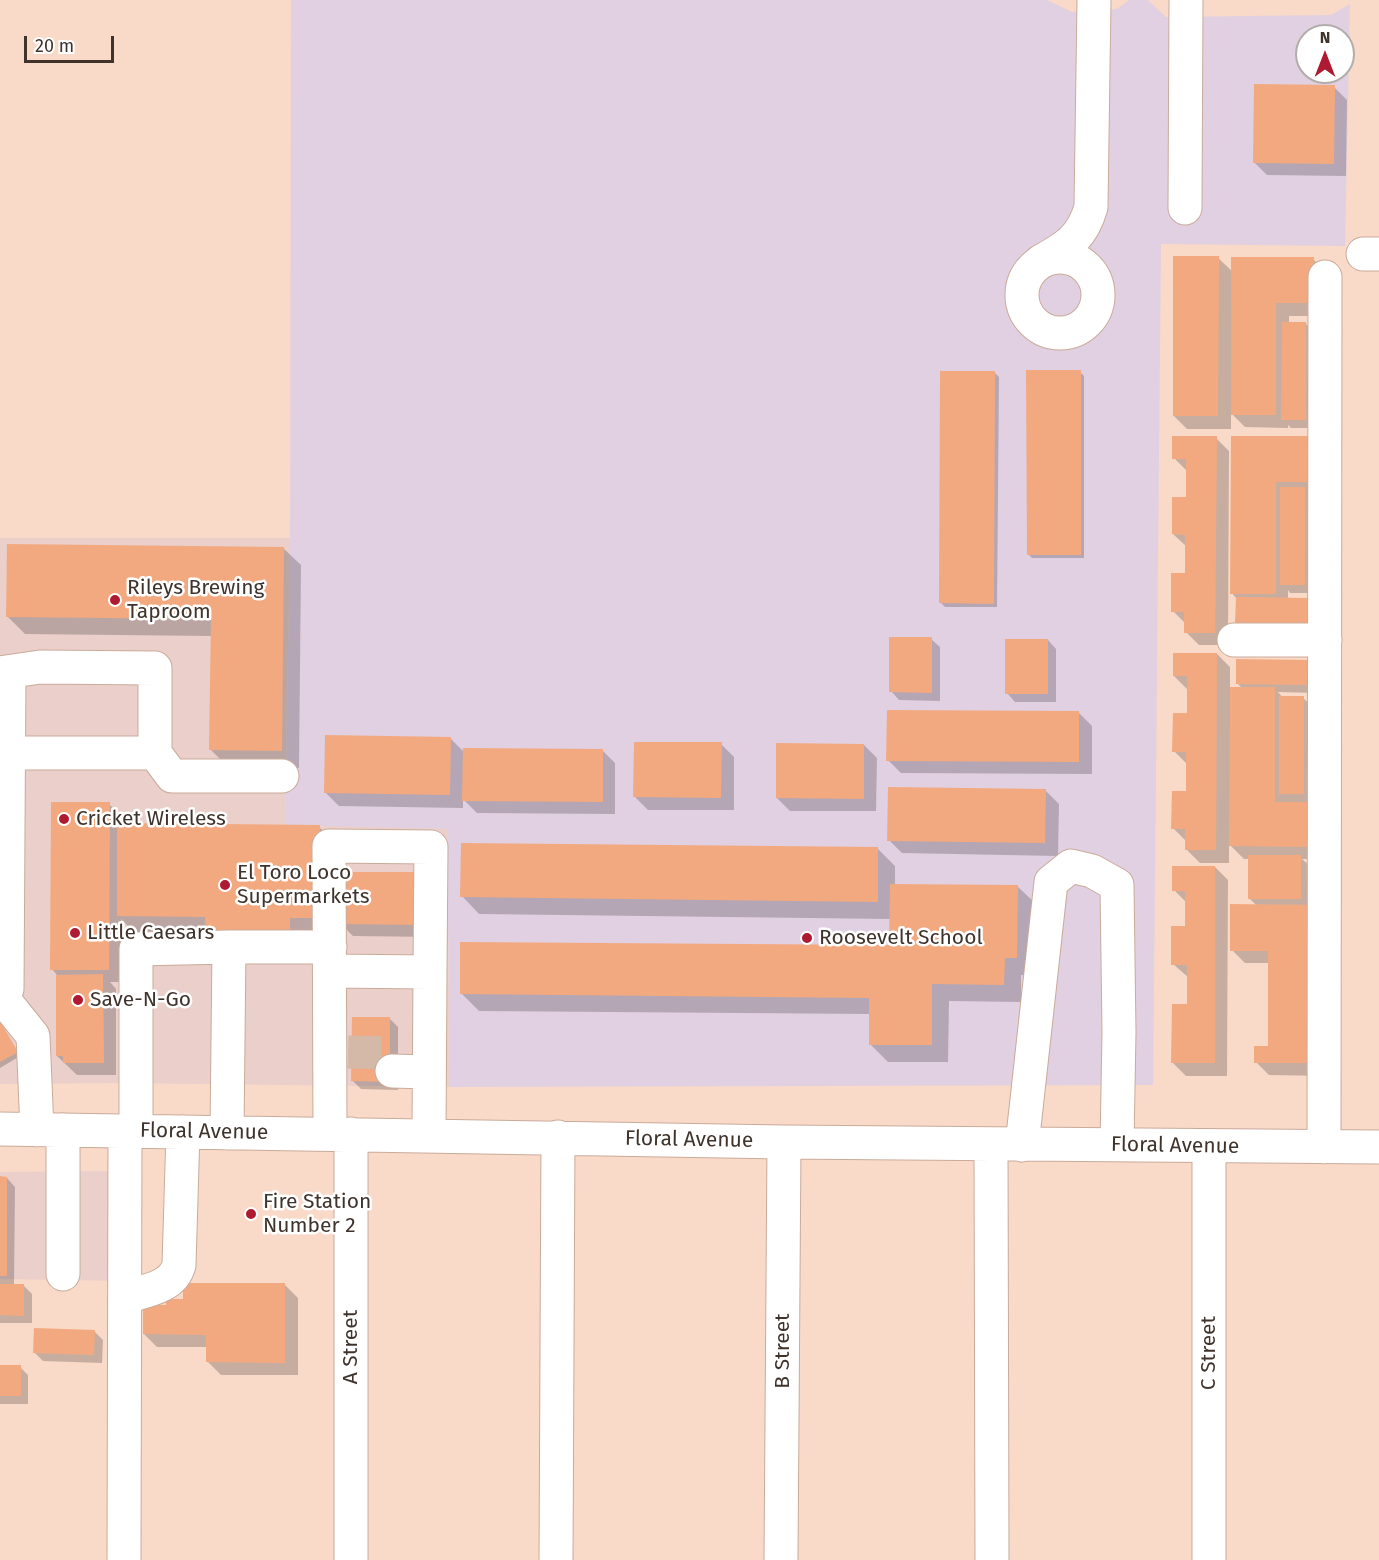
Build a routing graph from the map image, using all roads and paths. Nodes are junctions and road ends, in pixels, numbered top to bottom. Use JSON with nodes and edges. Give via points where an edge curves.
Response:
{"nodes":[{"id":1,"x":1094,"y":0,"type":"edge"},
{"id":2,"x":1186,"y":0,"type":"edge"},
{"id":3,"x":1092,"y":193,"type":"junction"},
{"id":4,"x":1185,"y":208,"type":"dead end"},
{"id":5,"x":1040,"y":262,"type":"junction"},
{"id":6,"x":1325,"y":277,"type":"dead end"},
{"id":7,"x":1098,"y":291,"type":"junction"},
{"id":8,"x":1234,"y":640,"type":"dead end"},
{"id":9,"x":1325,"y":640,"type":"junction"},
{"id":10,"x":6,"y":680,"type":"edge"},
{"id":11,"x":9,"y":753,"type":"junction"},
{"id":12,"x":155,"y":753,"type":"junction"},
{"id":13,"x":282,"y":777,"type":"dead end"},
{"id":14,"x":229,"y":947,"type":"junction"},
{"id":15,"x":330,"y":959,"type":"junction"},
{"id":16,"x":430,"y":972,"type":"junction"},
{"id":17,"x":1,"y":997,"type":"edge"},
{"id":18,"x":392,"y":1062,"type":"tunnel mouth"},
{"id":19,"x":428,"y":1062,"type":"junction"},
{"id":20,"x":0,"y":1130,"type":"edge"},
{"id":21,"x":50,"y":1130,"type":"junction"},
{"id":22,"x":131,"y":1131,"type":"junction"},
{"id":23,"x":183,"y":1132,"type":"junction"},
{"id":24,"x":227,"y":1133,"type":"junction"},
{"id":25,"x":341,"y":1134,"type":"junction"},
{"id":26,"x":429,"y":1136,"type":"junction"},
{"id":27,"x":558,"y":1137,"type":"junction"},
{"id":28,"x":784,"y":1142,"type":"junction"},
{"id":29,"x":1006,"y":1144,"type":"junction"},
{"id":30,"x":1117,"y":1145,"type":"junction"},
{"id":31,"x":1209,"y":1146,"type":"junction"},
{"id":32,"x":1324,"y":1147,"type":"junction"},
{"id":33,"x":1379,"y":1147,"type":"edge"},
{"id":34,"x":63,"y":1274,"type":"dead end"},
{"id":35,"x":125,"y":1297,"type":"junction"},
{"id":36,"x":124,"y":1560,"type":"edge"},
{"id":37,"x":351,"y":1560,"type":"edge"},
{"id":38,"x":555,"y":1560,"type":"edge"},
{"id":39,"x":781,"y":1560,"type":"edge"},
{"id":40,"x":992,"y":1560,"type":"edge"},
{"id":41,"x":1209,"y":1560,"type":"edge"}],
"edges":[{"from":1,"to":3,"type":"street"},
{"from":2,"to":4,"type":"street"},
{"from":3,"to":5,"type":"street","via":[[1082,231]]},
{"from":3,"to":7,"type":"street"},
{"from":5,"to":7,"type":"street","via":[[1051,257],[1077,260],[1094,278]]},
{"from":5,"to":7,"type":"street","via":[[1030,270],[1021,292],[1028,316],[1047,331],[1072,331],[1083,325],[1092,315]]},
{"from":6,"to":9,"type":"street"},
{"from":8,"to":9,"type":"street"},
{"from":9,"to":32,"type":"street"},
{"from":10,"to":11,"type":"street"},
{"from":10,"to":12,"type":"street","via":[[40,667],[155,668]]},
{"from":11,"to":12,"type":"street"},
{"from":11,"to":17,"type":"street","via":[[6,989]]},
{"from":12,"to":13,"type":"street","via":[[172,777]]},
{"from":14,"to":15,"type":"street"},
{"from":14,"to":22,"type":"street","via":[[136,949]]},
{"from":14,"to":24,"type":"street"},
{"from":15,"to":16,"type":"street"},
{"from":15,"to":16,"type":"street","name":"A Street","via":[[329,846],[431,848]]},
{"from":15,"to":25,"type":"street","name":"A Street","via":[[340,1062]]},
{"from":16,"to":19,"type":"street"},
{"from":17,"to":21,"type":"street","via":[[33,1036]]},
{"from":18,"to":19,"type":"street"},
{"from":19,"to":26,"type":"street"},
{"from":20,"to":21,"type":"street","name":"Floral Avenue"},
{"from":21,"to":22,"type":"street","name":"Floral Avenue"},
{"from":21,"to":34,"type":"street"},
{"from":22,"to":23,"type":"street","name":"Floral Avenue"},
{"from":22,"to":35,"type":"street"},
{"from":23,"to":24,"type":"street","name":"Floral Avenue"},
{"from":23,"to":35,"type":"street","via":[[177,1273],[166,1283]]},
{"from":24,"to":25,"type":"street","name":"Floral Avenue"},
{"from":25,"to":26,"type":"street","name":"Floral Avenue"},
{"from":25,"to":37,"type":"street","name":"A Street"},
{"from":26,"to":27,"type":"street","name":"Floral Avenue"},
{"from":27,"to":28,"type":"street","name":"Floral Avenue"},
{"from":27,"to":38,"type":"street"},
{"from":28,"to":29,"type":"street","name":"Floral Avenue"},
{"from":28,"to":39,"type":"street","name":"B Street"},
{"from":29,"to":30,"type":"street","name":"Floral Avenue"},
{"from":29,"to":30,"type":"street","via":[[1051,882],[1071,866],[1092,871],[1117,885]]},
{"from":29,"to":40,"type":"street"},
{"from":30,"to":31,"type":"street","name":"Floral Avenue"},
{"from":31,"to":32,"type":"street","name":"Floral Avenue"},
{"from":31,"to":41,"type":"street","name":"C Street"},
{"from":32,"to":33,"type":"street","name":"Floral Avenue"},
{"from":35,"to":36,"type":"street"}]}
